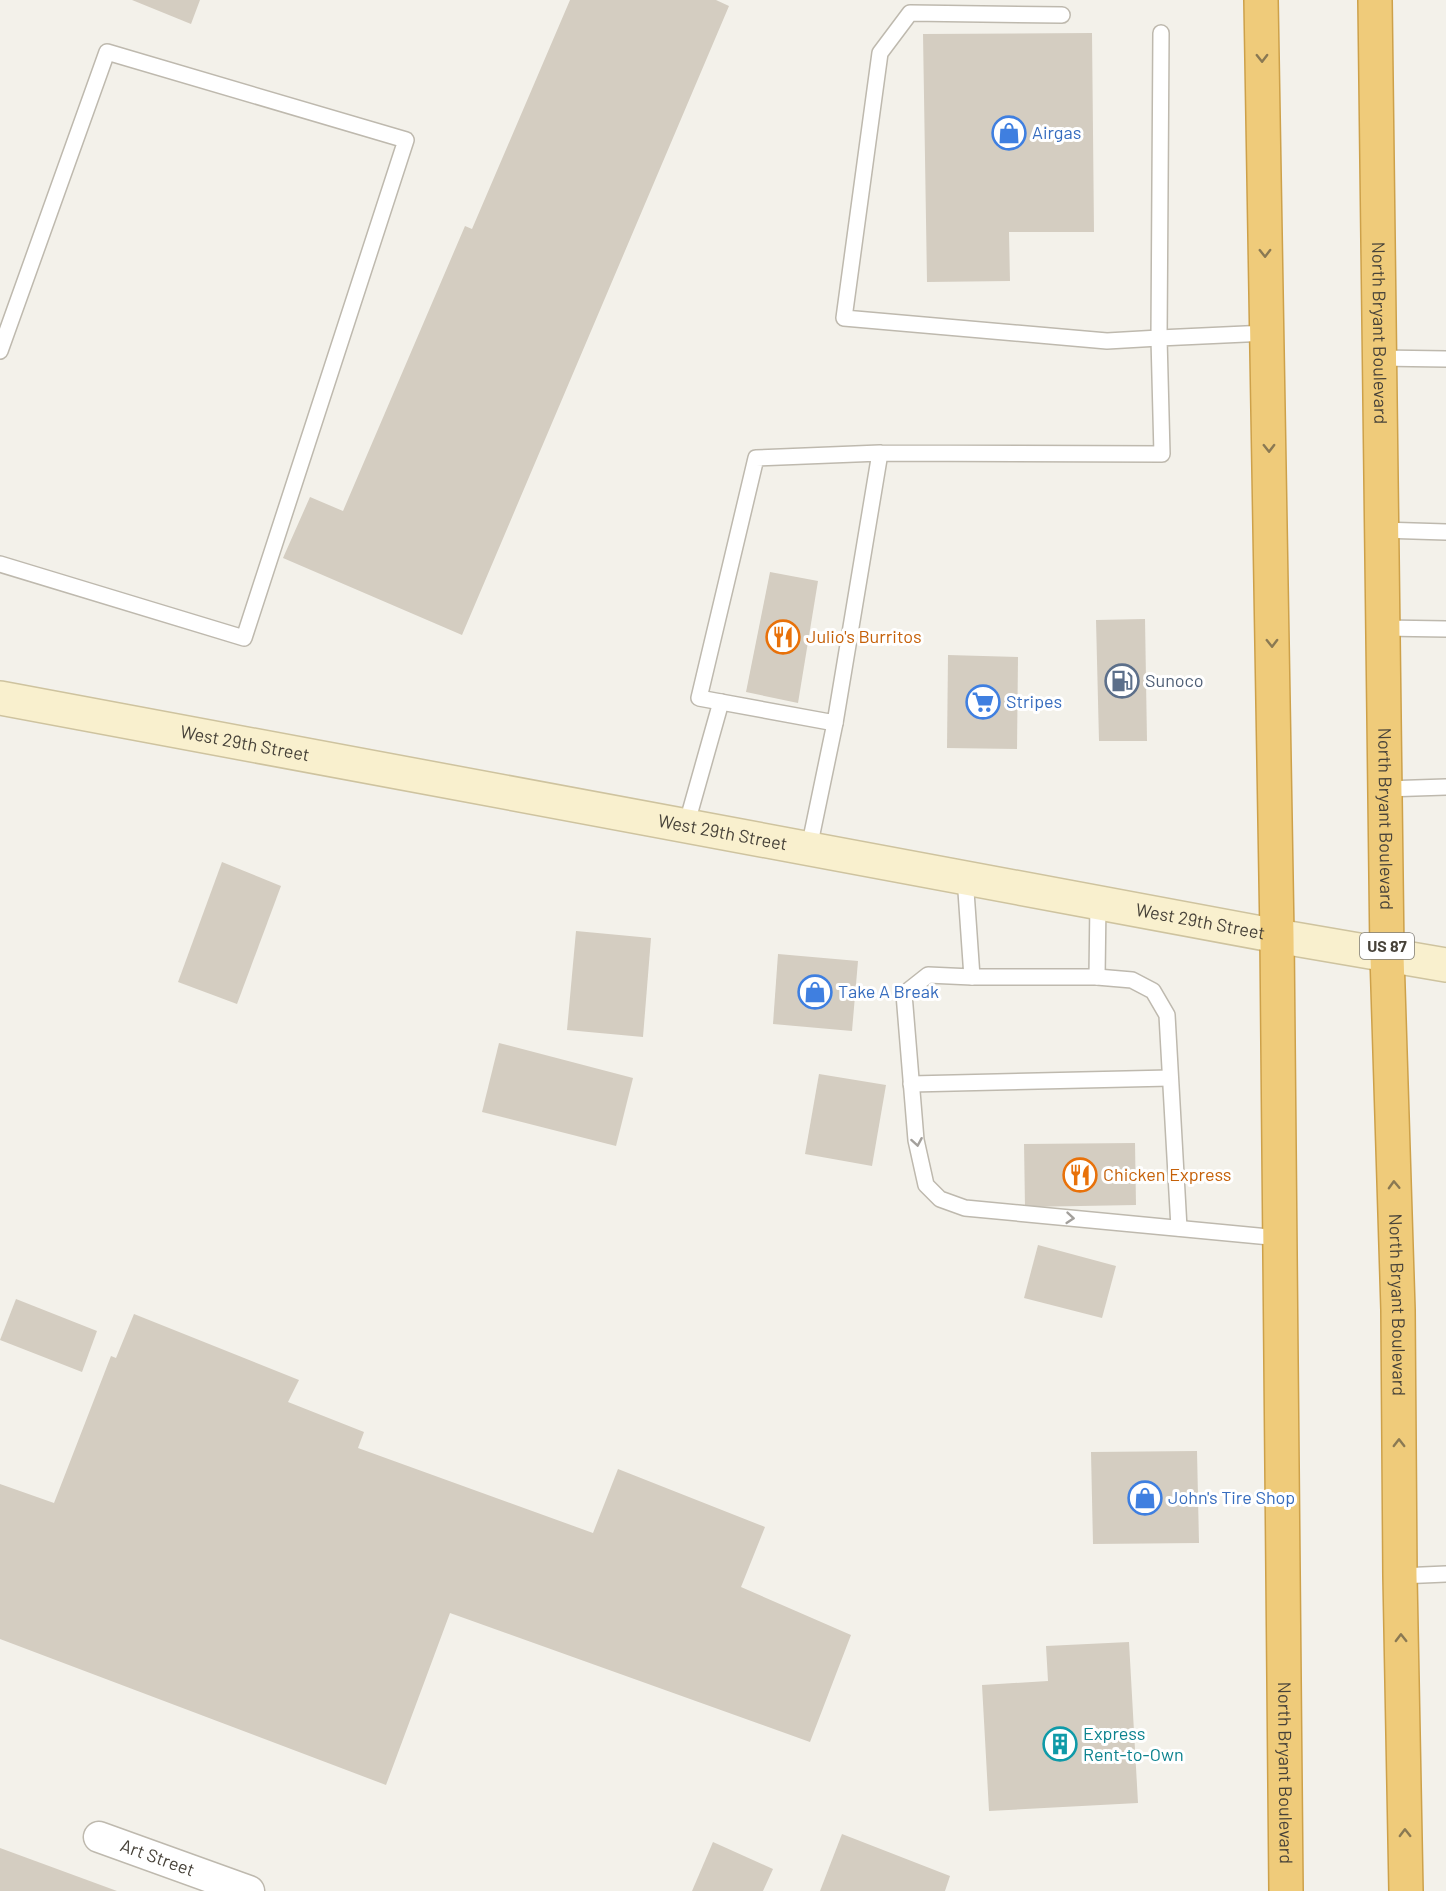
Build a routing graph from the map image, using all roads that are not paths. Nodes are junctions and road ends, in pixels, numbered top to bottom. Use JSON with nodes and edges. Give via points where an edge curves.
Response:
{"nodes":[{"id":1,"x":1261,"y":0,"type":"edge"},
{"id":2,"x":1375,"y":0,"type":"edge"},
{"id":3,"x":1062,"y":15,"type":"dead end"},
{"id":4,"x":1161,"y":33,"type":"dead end"},
{"id":5,"x":1267,"y":333,"type":"junction"},
{"id":6,"x":1159,"y":338,"type":"junction"},
{"id":7,"x":0,"y":351,"type":"edge"},
{"id":8,"x":1380,"y":358,"type":"junction"},
{"id":9,"x":1446,"y":359,"type":"edge"},
{"id":10,"x":880,"y":453,"type":"junction"},
{"id":11,"x":1382,"y":530,"type":"junction"},
{"id":12,"x":1446,"y":532,"type":"edge"},
{"id":13,"x":0,"y":564,"type":"edge"},
{"id":14,"x":1383,"y":628,"type":"junction"},
{"id":15,"x":1446,"y":629,"type":"edge"},
{"id":16,"x":0,"y":698,"type":"edge"},
{"id":17,"x":721,"y":702,"type":"junction"},
{"id":18,"x":835,"y":723,"type":"junction"},
{"id":19,"x":1446,"y":787,"type":"edge"},
{"id":20,"x":1385,"y":789,"type":"junction"},
{"id":21,"x":686,"y":826,"type":"junction"},
{"id":22,"x":809,"y":848,"type":"junction"},
{"id":23,"x":965,"y":878,"type":"junction"},
{"id":24,"x":1098,"y":902,"type":"junction"},
{"id":25,"x":1277,"y":936,"type":"junction"},
{"id":26,"x":1387,"y":955,"type":"junction"},
{"id":27,"x":1446,"y":965,"type":"edge"},
{"id":28,"x":972,"y":977,"type":"junction"},
{"id":29,"x":1097,"y":977,"type":"junction"},
{"id":30,"x":1170,"y":1078,"type":"junction"},
{"id":31,"x":911,"y":1084,"type":"junction"},
{"id":32,"x":1179,"y":1228,"type":"junction"},
{"id":33,"x":1280,"y":1238,"type":"junction"},
{"id":34,"x":1446,"y":1574,"type":"edge"},
{"id":35,"x":1400,"y":1576,"type":"junction"},
{"id":36,"x":99,"y":1837,"type":"dead end"},
{"id":37,"x":249,"y":1891,"type":"edge"},
{"id":38,"x":1286,"y":1891,"type":"edge"},
{"id":39,"x":1406,"y":1891,"type":"edge"}],
"edges":[{"from":1,"to":5,"type":"highway","name":"North Bryant Boulevard","one_way":true},
{"from":2,"to":8,"type":"highway","name":"North Bryant Boulevard","number":"US 87"},
{"from":3,"to":6,"type":"lane","via":[[910,13],[880,53],[844,318],[1107,341]]},
{"from":4,"to":6,"type":"lane"},
{"from":5,"to":6,"type":"lane"},
{"from":5,"to":25,"type":"highway","name":"North Bryant Boulevard","one_way":true},
{"from":6,"to":10,"type":"lane","via":[[1162,454]]},
{"from":7,"to":13,"type":"lane","via":[[107,52],[406,140],[244,638]]},
{"from":8,"to":9,"type":"lane"},
{"from":8,"to":11,"type":"highway","name":"North Bryant Boulevard","number":"US 87"},
{"from":10,"to":17,"type":"lane","via":[[756,458],[699,698]]},
{"from":10,"to":18,"type":"lane"},
{"from":11,"to":12,"type":"lane"},
{"from":11,"to":14,"type":"highway","name":"North Bryant Boulevard","number":"US 87"},
{"from":14,"to":15,"type":"lane"},
{"from":14,"to":20,"type":"highway","name":"North Bryant Boulevard","number":"US 87"},
{"from":16,"to":21,"type":"main road","name":"West 29th Street"},
{"from":17,"to":18,"type":"lane"},
{"from":17,"to":21,"type":"lane"},
{"from":18,"to":22,"type":"lane"},
{"from":19,"to":20,"type":"lane"},
{"from":20,"to":26,"type":"highway","name":"North Bryant Boulevard","number":"US 87"},
{"from":21,"to":22,"type":"main road","name":"West 29th Street"},
{"from":22,"to":23,"type":"main road","name":"West 29th Street"},
{"from":23,"to":24,"type":"main road","name":"West 29th Street"},
{"from":23,"to":28,"type":"lane"},
{"from":24,"to":25,"type":"main road","name":"West 29th Street"},
{"from":24,"to":29,"type":"lane"},
{"from":25,"to":26,"type":"main road","name":"West 29th Street"},
{"from":25,"to":33,"type":"highway","name":"North Bryant Boulevard"},
{"from":26,"to":27,"type":"main road","name":"West 29th Street"},
{"from":35,"to":26,"type":"highway","name":"North Bryant Boulevard","number":"US 87","one_way":true,"via":[[1398,1310]]},
{"from":28,"to":29,"type":"lane"},
{"from":28,"to":31,"type":"lane","via":[[928,975],[904,994]]},
{"from":29,"to":30,"type":"lane","via":[[1132,980],[1153,991],[1167,1015]]},
{"from":30,"to":31,"type":"lane"},
{"from":30,"to":32,"type":"lane"},
{"from":31,"to":32,"type":"lane","one_way":true,"via":[[916,1140],[926,1185],[940,1199],[965,1208]]},
{"from":32,"to":33,"type":"lane"},
{"from":33,"to":38,"type":"highway","name":"North Bryant Boulevard"},
{"from":34,"to":35,"type":"lane"},
{"from":39,"to":35,"type":"highway","name":"North Bryant Boulevard","number":"US 87","one_way":true},
{"from":36,"to":37,"type":"street","name":"Art Street"}]}
